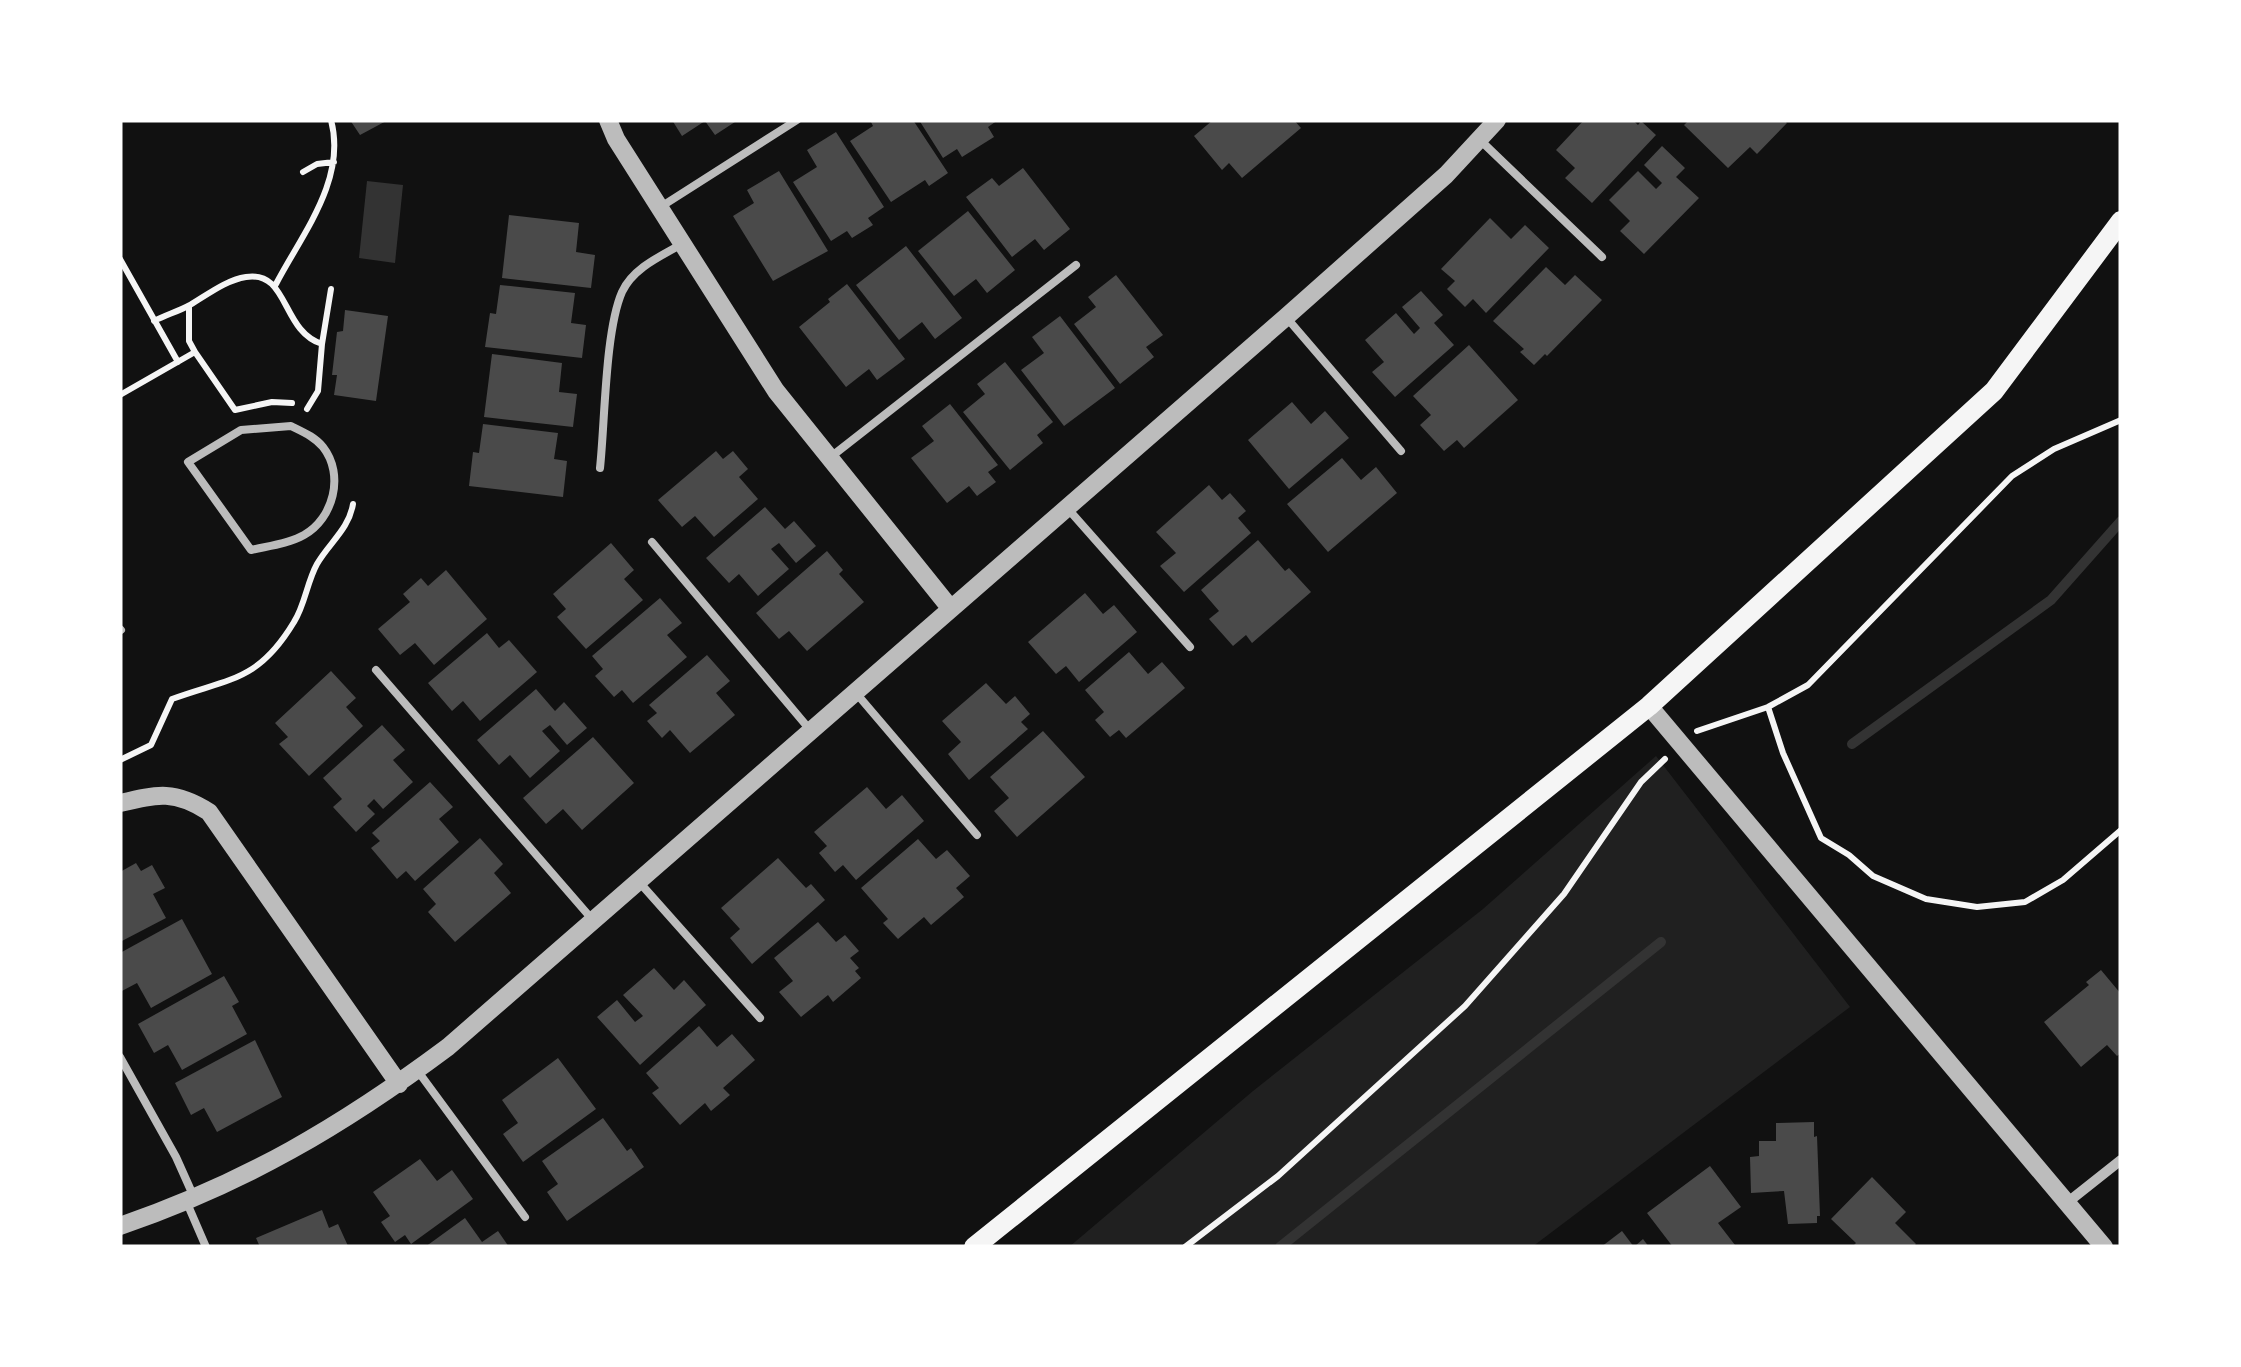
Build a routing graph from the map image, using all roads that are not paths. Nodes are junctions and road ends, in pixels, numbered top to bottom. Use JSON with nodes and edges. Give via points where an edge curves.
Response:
{"nodes":[{"id":1,"x":608,"y":120,"type":"edge"},
{"id":2,"x":796,"y":120,"type":"edge"},
{"id":3,"x":1497,"y":120,"type":"edge"},
{"id":4,"x":1480,"y":140,"type":"junction"},
{"id":5,"x":659,"y":208,"type":"junction"},
{"id":6,"x":2121,"y":221,"type":"edge"},
{"id":7,"x":682,"y":244,"type":"junction"},
{"id":8,"x":1602,"y":258,"type":"dead end"},
{"id":9,"x":1076,"y":265,"type":"dead end"},
{"id":10,"x":1286,"y":317,"type":"junction"},
{"id":11,"x":1400,"y":450,"type":"dead end"},
{"id":12,"x":828,"y":459,"type":"junction"},
{"id":13,"x":600,"y":468,"type":"dead end"},
{"id":14,"x":1066,"y":507,"type":"junction"},
{"id":15,"x":652,"y":542,"type":"dead end"},
{"id":16,"x":251,"y":550,"type":"joint"},
{"id":17,"x":951,"y":609,"type":"junction"},
{"id":18,"x":1190,"y":647,"type":"dead end"},
{"id":19,"x":376,"y":670,"type":"dead end"},
{"id":20,"x":856,"y":693,"type":"junction"},
{"id":21,"x":1649,"y":706,"type":"junction"},
{"id":22,"x":811,"y":731,"type":"junction"},
{"id":23,"x":120,"y":803,"type":"edge"},
{"id":24,"x":977,"y":836,"type":"dead end"},
{"id":25,"x":638,"y":881,"type":"junction"},
{"id":26,"x":594,"y":922,"type":"junction"},
{"id":27,"x":760,"y":1018,"type":"dead end"},
{"id":28,"x":120,"y":1057,"type":"edge"},
{"id":29,"x":417,"y":1070,"type":"junction"},
{"id":30,"x":398,"y":1084,"type":"junction"},
{"id":31,"x":2121,"y":1160,"type":"edge"},
{"id":32,"x":191,"y":1201,"type":"junction"},
{"id":33,"x":2068,"y":1202,"type":"junction"},
{"id":34,"x":525,"y":1217,"type":"dead end"},
{"id":35,"x":120,"y":1226,"type":"edge"},
{"id":36,"x":206,"y":1247,"type":"edge"},
{"id":37,"x":974,"y":1247,"type":"edge"},
{"id":38,"x":2104,"y":1247,"type":"edge"}],
"edges":[{"from":1,"to":5,"type":"street"},
{"from":2,"to":5,"type":"lane"},
{"from":3,"to":4,"type":"street"},
{"from":4,"to":8,"type":"lane"},
{"from":4,"to":10,"type":"street"},
{"from":5,"to":7,"type":"street"},
{"from":6,"to":21,"type":"main road","via":[[1994,391]]},
{"from":7,"to":12,"type":"street"},
{"from":7,"to":13,"type":"lane","via":[[635,274],[623,290]]},
{"from":9,"to":12,"type":"lane"},
{"from":10,"to":11,"type":"lane"},
{"from":10,"to":14,"type":"street"},
{"from":12,"to":17,"type":"street"},
{"from":14,"to":17,"type":"street"},
{"from":14,"to":18,"type":"lane"},
{"from":15,"to":22,"type":"lane"},
{"from":16,"to":16,"type":"lane","via":[[188,462],[241,430],[291,426],[325,449],[334,496],[323,519],[304,535]]},
{"from":17,"to":20,"type":"street"},
{"from":19,"to":26,"type":"lane"},
{"from":20,"to":22,"type":"street"},
{"from":20,"to":24,"type":"lane"},
{"from":21,"to":33,"type":"street"},
{"from":21,"to":37,"type":"main road"},
{"from":22,"to":25,"type":"street"},
{"from":23,"to":30,"type":"street","via":[[156,794],[184,796],[209,812]]},
{"from":25,"to":26,"type":"street"},
{"from":25,"to":27,"type":"lane"},
{"from":26,"to":29,"type":"street"},
{"from":28,"to":32,"type":"lane","via":[[176,1157]]},
{"from":29,"to":30,"type":"street"},
{"from":29,"to":34,"type":"lane"},
{"from":30,"to":32,"type":"street","via":[[264,1167]]},
{"from":31,"to":33,"type":"street"},
{"from":32,"to":35,"type":"street"},
{"from":32,"to":36,"type":"lane"},
{"from":33,"to":38,"type":"street"}]}
